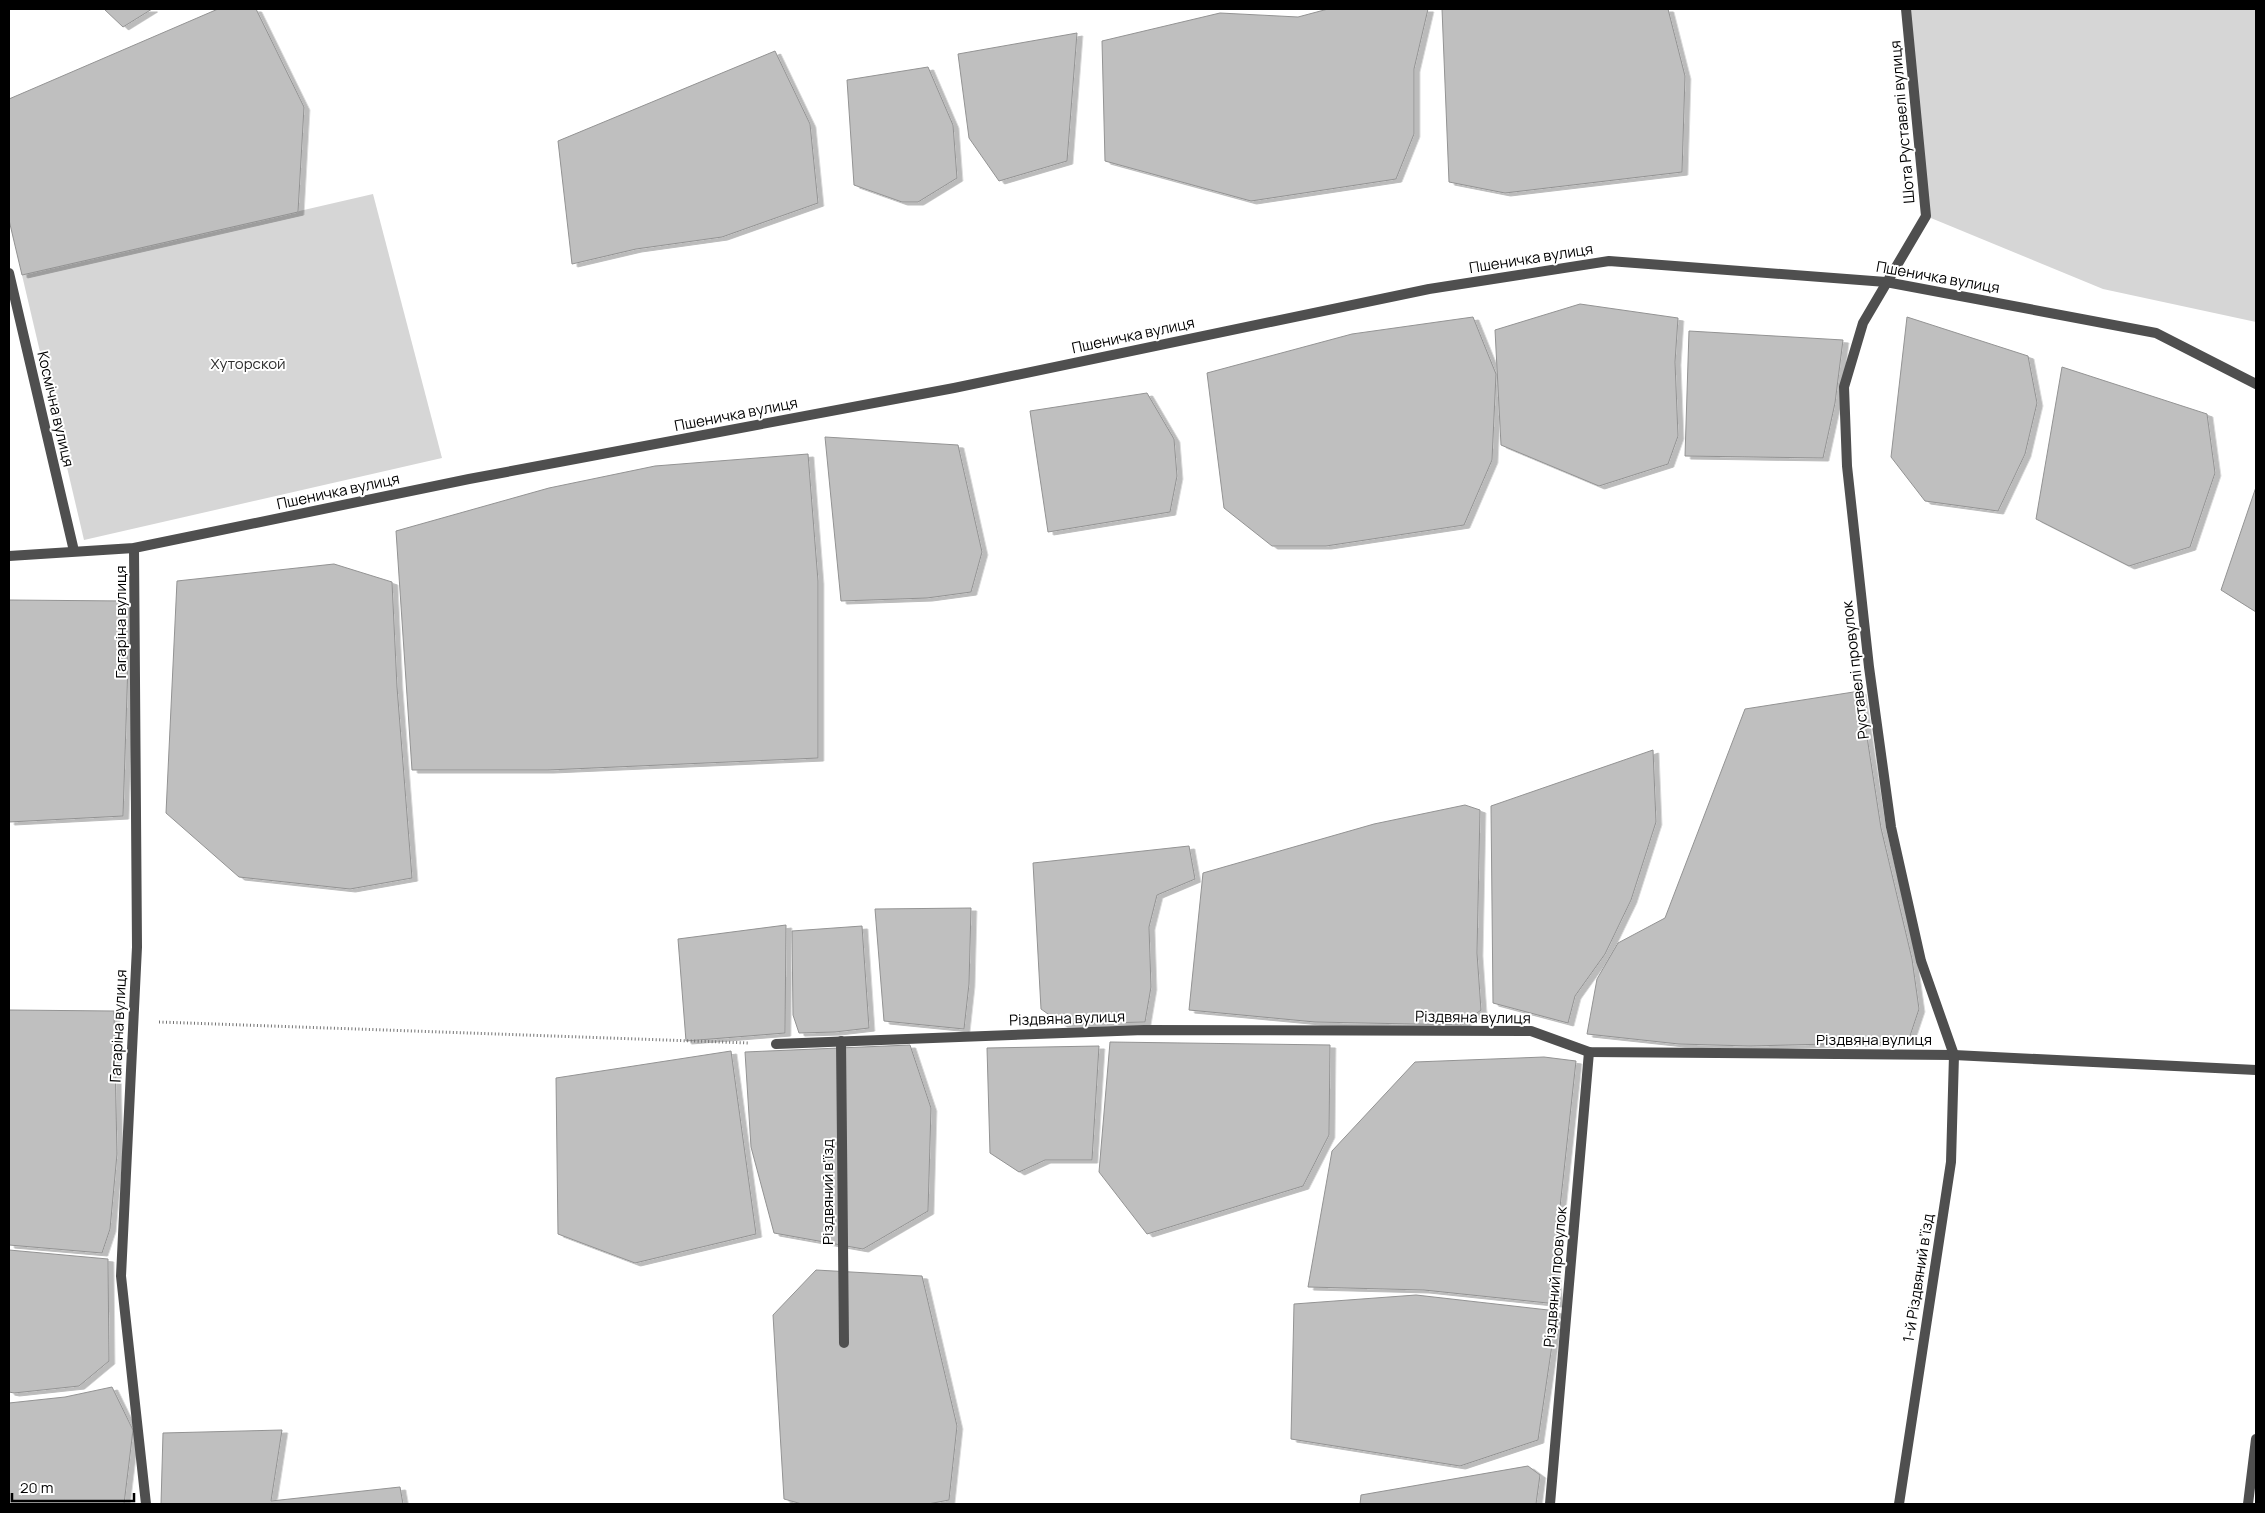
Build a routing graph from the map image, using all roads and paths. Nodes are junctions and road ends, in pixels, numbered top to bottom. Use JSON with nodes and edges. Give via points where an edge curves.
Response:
{"nodes":[{"id":1,"x":1906,"y":9,"type":"edge"},
{"id":2,"x":9,"y":272,"type":"edge"},
{"id":3,"x":1886,"y":282,"type":"junction"},
{"id":4,"x":2256,"y":384,"type":"edge"},
{"id":5,"x":134,"y":548,"type":"junction"},
{"id":6,"x":74,"y":552,"type":"junction"},
{"id":7,"x":9,"y":556,"type":"edge"},
{"id":8,"x":133,"y":1021,"type":"junction"},
{"id":9,"x":841,"y":1042,"type":"junction"},
{"id":10,"x":776,"y":1044,"type":"joint"},
{"id":11,"x":1589,"y":1052,"type":"junction"},
{"id":12,"x":1954,"y":1055,"type":"junction"},
{"id":13,"x":2256,"y":1070,"type":"edge"},
{"id":14,"x":844,"y":1343,"type":"dead end"},
{"id":15,"x":2256,"y":1439,"type":"edge"},
{"id":16,"x":146,"y":1504,"type":"edge"},
{"id":17,"x":1550,"y":1504,"type":"edge"},
{"id":18,"x":1899,"y":1504,"type":"edge"},
{"id":19,"x":2248,"y":1504,"type":"edge"}],
"edges":[{"from":1,"to":3,"type":"street","name":"Шота Руставелі вулиця","via":[[1926,216]]},
{"from":2,"to":6,"type":"street","name":"Космічна вулиця"},
{"from":3,"to":4,"type":"street","name":"Пшеничка вулиця","via":[[2156,332]]},
{"from":3,"to":5,"type":"street","name":"Пшеничка вулиця","via":[[1609,262],[1429,288],[954,388],[469,479]]},
{"from":3,"to":12,"type":"street","name":"Руставелі провулок","via":[[1863,323],[1844,387],[1847,466],[1891,828],[1921,961]]},
{"from":5,"to":6,"type":"street","name":"Пшеничка вулиця"},
{"from":5,"to":8,"type":"street","name":"Гагаріна вулиця","via":[[137,947]]},
{"from":6,"to":7,"type":"street","name":"Пшеничка вулиця"},
{"from":8,"to":10,"type":"path"},
{"from":8,"to":16,"type":"street","name":"Гагаріна вулиця","via":[[121,1276]]},
{"from":9,"to":10,"type":"street","name":"Різдвяна вулиця"},
{"from":9,"to":11,"type":"street","name":"Різдвяна вулиця","via":[[1144,1030],[1532,1031]]},
{"from":9,"to":14,"type":"street","name":"Різдвяний в'їзд"},
{"from":11,"to":12,"type":"street","name":"Різдвяна вулиця"},
{"from":11,"to":17,"type":"street","name":"Різдвяний провулок"},
{"from":12,"to":13,"type":"street","name":"Різдвяна вулиця"},
{"from":12,"to":18,"type":"street","name":"1-й Різдвяний в’їзд","via":[[1951,1162]]},
{"from":15,"to":19,"type":"street"}]}
